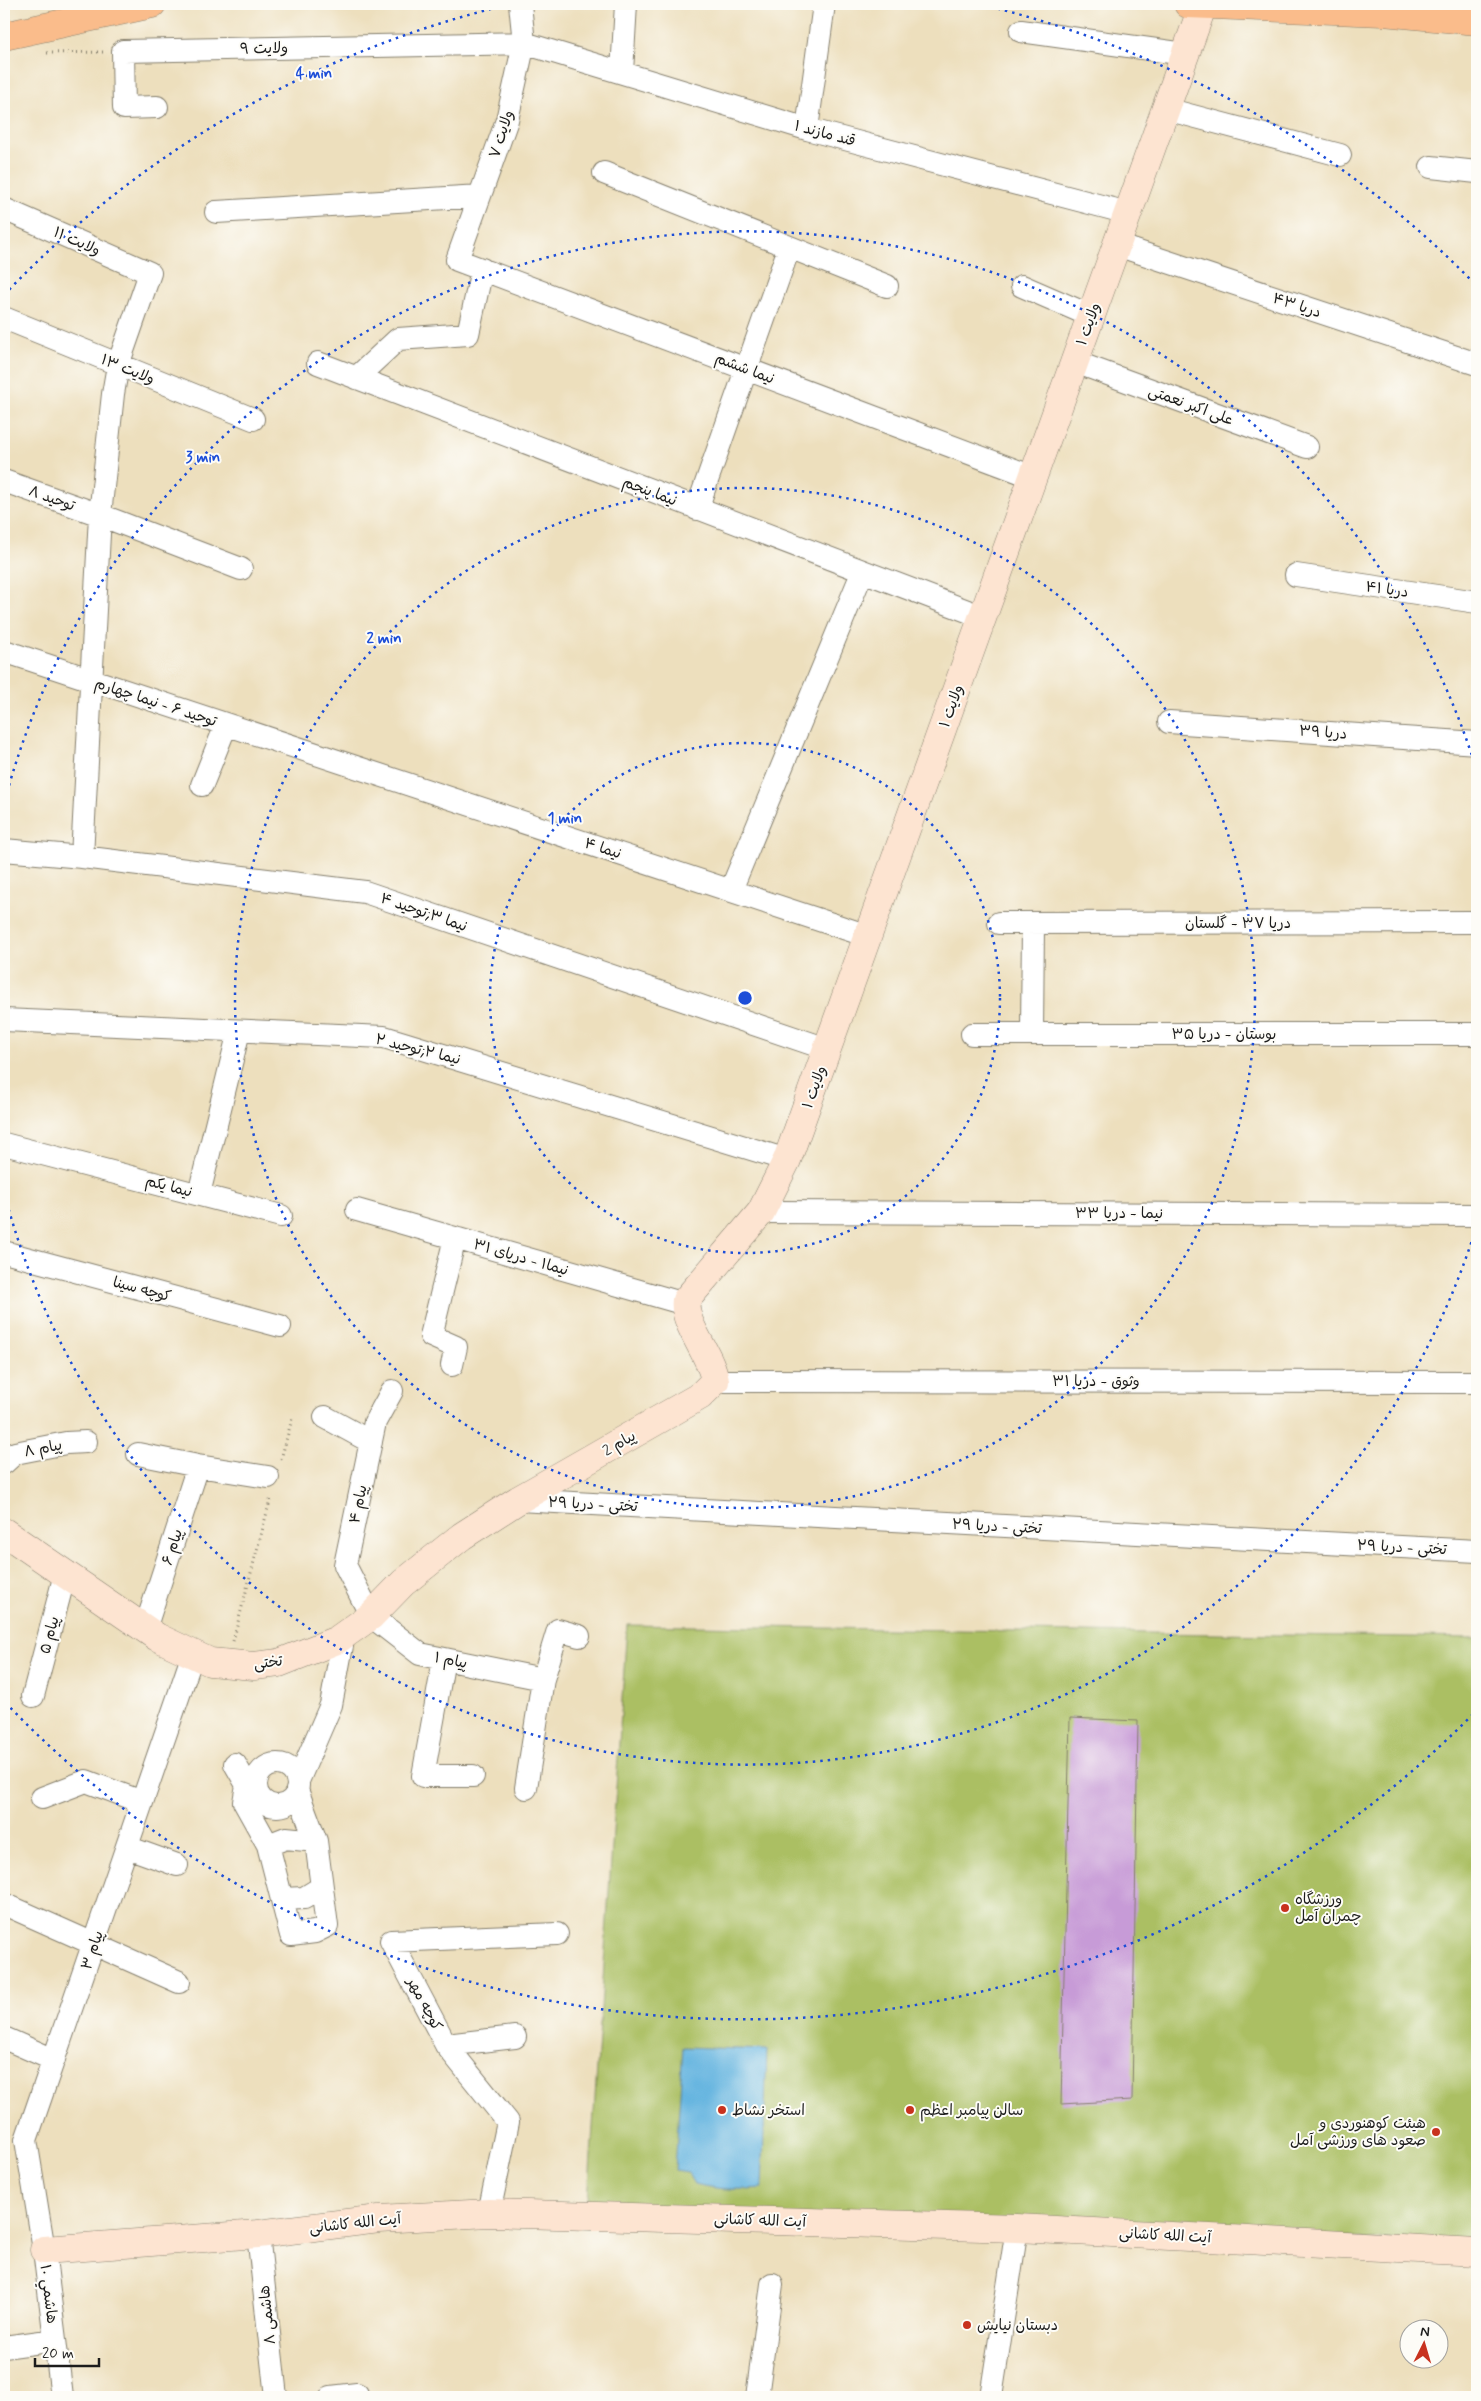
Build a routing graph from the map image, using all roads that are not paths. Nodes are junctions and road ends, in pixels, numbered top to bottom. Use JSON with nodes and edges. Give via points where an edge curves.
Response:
{"nodes":[{"id":1,"x":152,"y":4,"type":"edge"},
{"id":2,"x":520,"y":4,"type":"edge"},
{"id":3,"x":626,"y":4,"type":"edge"},
{"id":4,"x":824,"y":4,"type":"edge"},
{"id":5,"x":1196,"y":4,"type":"edge"},
{"id":6,"x":1472,"y":4,"type":"edge"},
{"id":7,"x":1411,"y":9,"type":"edge"},
{"id":8,"x":1477,"y":13,"type":"edge"},
{"id":9,"x":1477,"y":21,"type":"edge"},
{"id":10,"x":1021,"y":31,"type":"dead end"},
{"id":11,"x":4,"y":36,"type":"edge"},
{"id":12,"x":524,"y":43,"type":"junction"},
{"id":13,"x":1185,"y":54,"type":"junction"},
{"id":14,"x":622,"y":72,"type":"junction"},
{"id":15,"x":157,"y":107,"type":"dead end"},
{"id":16,"x":1166,"y":110,"type":"junction"},
{"id":17,"x":807,"y":128,"type":"junction"},
{"id":18,"x":1340,"y":155,"type":"dead end"},
{"id":19,"x":1431,"y":167,"type":"dead end"},
{"id":20,"x":1477,"y":172,"type":"edge"},
{"id":21,"x":604,"y":173,"type":"dead end"},
{"id":22,"x":480,"y":196,"type":"junction"},
{"id":23,"x":4,"y":209,"type":"edge"},
{"id":24,"x":216,"y":212,"type":"dead end"},
{"id":25,"x":1128,"y":213,"type":"junction"},
{"id":26,"x":1117,"y":245,"type":"junction"},
{"id":27,"x":789,"y":248,"type":"junction"},
{"id":28,"x":457,"y":260,"type":"joint"},
{"id":29,"x":482,"y":269,"type":"junction"},
{"id":30,"x":887,"y":286,"type":"dead end"},
{"id":31,"x":1022,"y":286,"type":"dead end"},
{"id":32,"x":1091,"y":316,"type":"junction"},
{"id":33,"x":4,"y":318,"type":"edge"},
{"id":34,"x":1075,"y":362,"type":"junction"},
{"id":35,"x":318,"y":363,"type":"dead end"},
{"id":36,"x":1477,"y":364,"type":"edge"},
{"id":37,"x":118,"y":365,"type":"junction"},
{"id":38,"x":747,"y":369,"type":"junction"},
{"id":39,"x":356,"y":378,"type":"junction"},
{"id":40,"x":253,"y":419,"type":"dead end"},
{"id":41,"x":1307,"y":447,"type":"dead end"},
{"id":42,"x":1033,"y":477,"type":"junction"},
{"id":43,"x":4,"y":480,"type":"edge"},
{"id":44,"x":697,"y":509,"type":"junction"},
{"id":45,"x":100,"y":515,"type":"junction"},
{"id":46,"x":241,"y":570,"type":"dead end"},
{"id":47,"x":862,"y":573,"type":"junction"},
{"id":48,"x":1296,"y":575,"type":"dead end"},
{"id":49,"x":1477,"y":602,"type":"edge"},
{"id":50,"x":983,"y":617,"type":"junction"},
{"id":51,"x":4,"y":652,"type":"edge"},
{"id":52,"x":91,"y":682,"type":"junction"},
{"id":53,"x":1169,"y":722,"type":"dead end"},
{"id":54,"x":226,"y":724,"type":"junction"},
{"id":55,"x":1477,"y":743,"type":"edge"},
{"id":56,"x":309,"y":751,"type":"joint"},
{"id":57,"x":202,"y":785,"type":"dead end"},
{"id":58,"x":4,"y":850,"type":"edge"},
{"id":59,"x":82,"y":857,"type":"junction"},
{"id":60,"x":731,"y":890,"type":"junction"},
{"id":61,"x":1477,"y":922,"type":"edge"},
{"id":62,"x":999,"y":923,"type":"dead end"},
{"id":63,"x":1033,"y":923,"type":"junction"},
{"id":64,"x":868,"y":936,"type":"junction"},
{"id":65,"x":4,"y":1020,"type":"edge"},
{"id":66,"x":239,"y":1030,"type":"junction"},
{"id":67,"x":972,"y":1034,"type":"dead end"},
{"id":68,"x":1032,"y":1034,"type":"junction"},
{"id":69,"x":1477,"y":1034,"type":"edge"},
{"id":70,"x":828,"y":1049,"type":"junction"},
{"id":71,"x":4,"y":1144,"type":"edge"},
{"id":72,"x":787,"y":1160,"type":"junction"},
{"id":73,"x":200,"y":1194,"type":"junction"},
{"id":74,"x":357,"y":1210,"type":"dead end"},
{"id":75,"x":761,"y":1212,"type":"junction"},
{"id":76,"x":1477,"y":1215,"type":"edge"},
{"id":77,"x":281,"y":1216,"type":"dead end"},
{"id":78,"x":455,"y":1238,"type":"junction"},
{"id":79,"x":4,"y":1252,"type":"edge"},
{"id":80,"x":685,"y":1304,"type":"junction"},
{"id":81,"x":280,"y":1326,"type":"dead end"},
{"id":82,"x":452,"y":1365,"type":"dead end"},
{"id":83,"x":715,"y":1381,"type":"junction"},
{"id":84,"x":1477,"y":1382,"type":"edge"},
{"id":85,"x":392,"y":1391,"type":"dead end"},
{"id":86,"x":326,"y":1417,"type":"dead end"},
{"id":87,"x":86,"y":1442,"type":"dead end"},
{"id":88,"x":371,"y":1442,"type":"junction"},
{"id":89,"x":138,"y":1454,"type":"dead end"},
{"id":90,"x":4,"y":1463,"type":"edge"},
{"id":91,"x":198,"y":1466,"type":"junction"},
{"id":92,"x":273,"y":1479,"type":"road end"},
{"id":93,"x":518,"y":1500,"type":"junction"},
{"id":94,"x":4,"y":1532,"type":"edge"},
{"id":95,"x":1477,"y":1552,"type":"edge"},
{"id":96,"x":65,"y":1574,"type":"junction"},
{"id":97,"x":371,"y":1616,"type":"junction"},
{"id":98,"x":145,"y":1629,"type":"junction"},
{"id":99,"x":344,"y":1635,"type":"junction"},
{"id":100,"x":579,"y":1636,"type":"dead end"},
{"id":101,"x":193,"y":1654,"type":"junction"},
{"id":102,"x":444,"y":1659,"type":"junction"},
{"id":103,"x":543,"y":1679,"type":"junction"},
{"id":104,"x":33,"y":1696,"type":"dead end"},
{"id":105,"x":236,"y":1764,"type":"dead end"},
{"id":106,"x":473,"y":1776,"type":"dead end"},
{"id":107,"x":251,"y":1785,"type":"junction"},
{"id":108,"x":298,"y":1786,"type":"junction"},
{"id":109,"x":526,"y":1788,"type":"dead end"},
{"id":110,"x":42,"y":1798,"type":"dead end"},
{"id":111,"x":142,"y":1802,"type":"junction"},
{"id":112,"x":316,"y":1841,"type":"junction"},
{"id":113,"x":268,"y":1845,"type":"junction"},
{"id":114,"x":127,"y":1847,"type":"junction"},
{"id":115,"x":177,"y":1864,"type":"dead end"},
{"id":116,"x":322,"y":1887,"type":"junction"},
{"id":117,"x":282,"y":1898,"type":"junction"},
{"id":118,"x":4,"y":1904,"type":"edge"},
{"id":119,"x":557,"y":1934,"type":"dead end"},
{"id":120,"x":93,"y":1944,"type":"junction"},
{"id":121,"x":178,"y":1982,"type":"dead end"},
{"id":122,"x":515,"y":2037,"type":"dead end"},
{"id":123,"x":4,"y":2038,"type":"edge"},
{"id":124,"x":446,"y":2046,"type":"junction"},
{"id":125,"x":54,"y":2060,"type":"junction"},
{"id":126,"x":489,"y":2213,"type":"junction"},
{"id":127,"x":1017,"y":2228,"type":"junction"},
{"id":128,"x":258,"y":2234,"type":"junction"},
{"id":129,"x":44,"y":2250,"type":"junction"},
{"id":130,"x":1477,"y":2252,"type":"edge"},
{"id":131,"x":772,"y":2284,"type":"dead end"},
{"id":132,"x":55,"y":2340,"type":"junction"},
{"id":133,"x":4,"y":2347,"type":"edge"},
{"id":134,"x":357,"y":2394,"type":"dead end"},
{"id":135,"x":62,"y":2397,"type":"edge"},
{"id":136,"x":276,"y":2397,"type":"edge"},
{"id":137,"x":331,"y":2397,"type":"edge"},
{"id":138,"x":757,"y":2397,"type":"edge"},
{"id":139,"x":991,"y":2397,"type":"edge"}],
"edges":[{"from":1,"to":11,"type":"main road"},
{"from":2,"to":12,"type":"street","name":"ولایت ۷"},
{"from":3,"to":14,"type":"street"},
{"from":4,"to":17,"type":"street"},
{"from":5,"to":7,"type":"main road","via":[[1382,12]]},
{"from":5,"to":13,"type":"street","name":"ولایت ۱"},
{"from":6,"to":8,"type":"main road"},
{"from":7,"to":9,"type":"main road"},
{"from":10,"to":13,"type":"street"},
{"from":12,"to":14,"type":"street","name":"قند مازند ۱"},
{"from":12,"to":15,"type":"street","name":"ولایت ۹","via":[[123,51],[124,108]]},
{"from":12,"to":22,"type":"street","name":"ولایت ۷","via":[[507,120]]},
{"from":13,"to":16,"type":"street","name":"ولایت ۱"},
{"from":14,"to":17,"type":"street","name":"قند مازند ۱"},
{"from":16,"to":18,"type":"street"},
{"from":16,"to":25,"type":"street","name":"ولایت ۱"},
{"from":17,"to":25,"type":"street","name":"قند مازند ۱"},
{"from":19,"to":20,"type":"street"},
{"from":21,"to":27,"type":"street"},
{"from":22,"to":24,"type":"street"},
{"from":22,"to":28,"type":"street","name":"ولایت ۷"},
{"from":23,"to":37,"type":"street","name":"ولایت ۱۱","via":[[150,273]]},
{"from":25,"to":26,"type":"street","name":"ولایت ۱"},
{"from":26,"to":32,"type":"street","name":"ولایت ۱"},
{"from":26,"to":36,"type":"street","name":"دریا ۴۳"},
{"from":27,"to":30,"type":"street"},
{"from":27,"to":38,"type":"street"},
{"from":28,"to":29,"type":"street","name":"نیما ششم"},
{"from":29,"to":38,"type":"street","name":"نیما ششم"},
{"from":29,"to":39,"type":"street","via":[[468,334],[398,339]]},
{"from":31,"to":32,"type":"street"},
{"from":32,"to":34,"type":"street","name":"ولایت ۱"},
{"from":33,"to":37,"type":"street","name":"ولایت ۱۳"},
{"from":34,"to":41,"type":"street","name":"علی اکبر نعمتی"},
{"from":34,"to":42,"type":"street","name":"ولایت ۱"},
{"from":35,"to":39,"type":"street","name":"نیما پنجم"},
{"from":37,"to":40,"type":"street","name":"ولایت ۱۳"},
{"from":37,"to":45,"type":"street"},
{"from":38,"to":42,"type":"street","name":"نیما ششم"},
{"from":38,"to":44,"type":"street"},
{"from":39,"to":44,"type":"street","name":"نیما پنجم"},
{"from":42,"to":50,"type":"street","name":"ولایت ۱"},
{"from":43,"to":45,"type":"street","name":"توحید ۸"},
{"from":44,"to":47,"type":"street","name":"نیما پنجم"},
{"from":45,"to":46,"type":"street","name":"توحید ۸"},
{"from":45,"to":52,"type":"street"},
{"from":47,"to":50,"type":"street","name":"نیما پنجم"},
{"from":47,"to":60,"type":"street"},
{"from":48,"to":49,"type":"street","name":"دریا ۴۱"},
{"from":50,"to":64,"type":"street","name":"ولایت ۱"},
{"from":51,"to":52,"type":"street","name":"توحید ۶ - نیما چهارم"},
{"from":52,"to":54,"type":"street","name":"توحید ۶ - نیما چهارم"},
{"from":52,"to":59,"type":"street"},
{"from":53,"to":55,"type":"street","name":"دریا ۳۹"},
{"from":54,"to":56,"type":"street","name":"توحید ۶ - نیما چهارم"},
{"from":54,"to":57,"type":"street"},
{"from":56,"to":60,"type":"street","name":"نیما ۴"},
{"from":58,"to":59,"type":"street","name":"نیما ۳;توحید ۴"},
{"from":59,"to":70,"type":"street","name":"نیما ۳;توحید ۴","via":[[365,892]]},
{"from":60,"to":64,"type":"street","name":"نیما ۴"},
{"from":61,"to":63,"type":"street","name":"دریا ۳۷ - گلستان"},
{"from":62,"to":63,"type":"street","name":"دریا ۳۷ - گلستان"},
{"from":63,"to":68,"type":"street"},
{"from":64,"to":70,"type":"street","name":"ولایت ۱"},
{"from":65,"to":66,"type":"street","name":"نیما ۲;توحید ۲"},
{"from":66,"to":72,"type":"street","name":"نیما ۲;توحید ۲","via":[[384,1037]]},
{"from":66,"to":73,"type":"street","name":"نیما یکم"},
{"from":67,"to":68,"type":"street","name":"بوستان - دریا ۳۵"},
{"from":68,"to":69,"type":"street","name":"بوستان - دریا ۳۵"},
{"from":70,"to":72,"type":"street","name":"ولایت ۱"},
{"from":71,"to":73,"type":"street","name":"نیما یکم"},
{"from":72,"to":75,"type":"street","name":"ولایت ۱"},
{"from":73,"to":77,"type":"street"},
{"from":74,"to":78,"type":"street","name":"نیما۱ - دریای ۳۱"},
{"from":75,"to":76,"type":"street","name":"نیما - دریا ۳۳"},
{"from":75,"to":80,"type":"street","name":"ولایت ۱","via":[[688,1296]]},
{"from":78,"to":80,"type":"street","name":"نیما۱ - دریای ۳۱"},
{"from":78,"to":82,"type":"street","via":[[431,1336],[456,1347]]},
{"from":79,"to":81,"type":"street","name":"کوچه سینا"},
{"from":80,"to":83,"type":"street","via":[[686,1313],[713,1367]]},
{"from":83,"to":84,"type":"street","name":"وثوق - دریا ۳۱"},
{"from":83,"to":93,"type":"street","name":"پیام 2","via":[[700,1396]]},
{"from":85,"to":88,"type":"street","name":"پیام ۴","via":[[375,1422]]},
{"from":86,"to":88,"type":"street"},
{"from":87,"to":90,"type":"street","name":"پیام ۸","via":[[66,1442],[15,1453]]},
{"from":88,"to":97,"type":"street","name":"پیام ۴","via":[[345,1565]]},
{"from":89,"to":91,"type":"street"},
{"from":91,"to":92,"type":"street"},
{"from":91,"to":98,"type":"street","name":"پیام ۶"},
{"from":93,"to":95,"type":"street","name":"تختی - دریا ۲۹"},
{"from":93,"to":97,"type":"street","name":"تختی","via":[[403,1583]]},
{"from":94,"to":96,"type":"street","name":"تختی"},
{"from":96,"to":98,"type":"street","name":"تختی"},
{"from":96,"to":104,"type":"street","name":"پیام ۵"},
{"from":97,"to":99,"type":"street","name":"تختی"},
{"from":97,"to":102,"type":"street","name":"پیام ۱","via":[[420,1654]]},
{"from":98,"to":101,"type":"street","name":"تختی"},
{"from":99,"to":101,"type":"street","name":"تختی","via":[[279,1663],[254,1666],[210,1662]]},
{"from":99,"to":108,"type":"street","via":[[331,1705]]},
{"from":100,"to":103,"type":"street","via":[[558,1630]]},
{"from":101,"to":111,"type":"street","name":"پيام ۳"},
{"from":102,"to":103,"type":"street","name":"پیام ۱"},
{"from":102,"to":106,"type":"street","via":[[423,1776]]},
{"from":103,"to":109,"type":"street"},
{"from":105,"to":107,"type":"street"},
{"from":107,"to":108,"type":"street","via":[[261,1800],[277,1807],[293,1800]]},
{"from":107,"to":108,"type":"street","via":[[262,1768],[278,1762],[293,1769]]},
{"from":107,"to":113,"type":"street","via":[[244,1802]]},
{"from":108,"to":112,"type":"street"},
{"from":110,"to":111,"type":"street","via":[[86,1781]]},
{"from":111,"to":114,"type":"street","name":"پيام ۳"},
{"from":112,"to":113,"type":"street","via":[[286,1838]]},
{"from":112,"to":116,"type":"street"},
{"from":113,"to":117,"type":"street"},
{"from":114,"to":115,"type":"street"},
{"from":114,"to":120,"type":"street","name":"پيام ۳"},
{"from":116,"to":117,"type":"street","via":[[304,1898]]},
{"from":116,"to":117,"type":"street","via":[[327,1926],[316,1932],[291,1935]]},
{"from":118,"to":120,"type":"street"},
{"from":119,"to":124,"type":"street","name":"کوچه مهر","via":[[391,1941]]},
{"from":120,"to":121,"type":"street"},
{"from":120,"to":125,"type":"street","name":"پيام ۳"},
{"from":122,"to":124,"type":"street"},
{"from":123,"to":125,"type":"street"},
{"from":124,"to":126,"type":"street","name":"کوچه مهر","via":[[508,2122]]},
{"from":125,"to":129,"type":"street","name":"پيام ۳","via":[[26,2140]]},
{"from":126,"to":127,"type":"street","name":"آیت الله کاشانی"},
{"from":126,"to":128,"type":"street","name":"آیت الله کاشانی","via":[[379,2219]]},
{"from":127,"to":130,"type":"street","name":"آیت الله کاشانی"},
{"from":127,"to":139,"type":"street"},
{"from":128,"to":129,"type":"street","name":"آیت الله کاشانی"},
{"from":128,"to":136,"type":"street","name":"هاشمی ۸"},
{"from":129,"to":132,"type":"street","name":"هاشمي ۱۰"},
{"from":131,"to":138,"type":"street"},
{"from":132,"to":133,"type":"street"},
{"from":132,"to":135,"type":"street","name":"هاشمي ۱۰"},
{"from":134,"to":137,"type":"street"}]}
